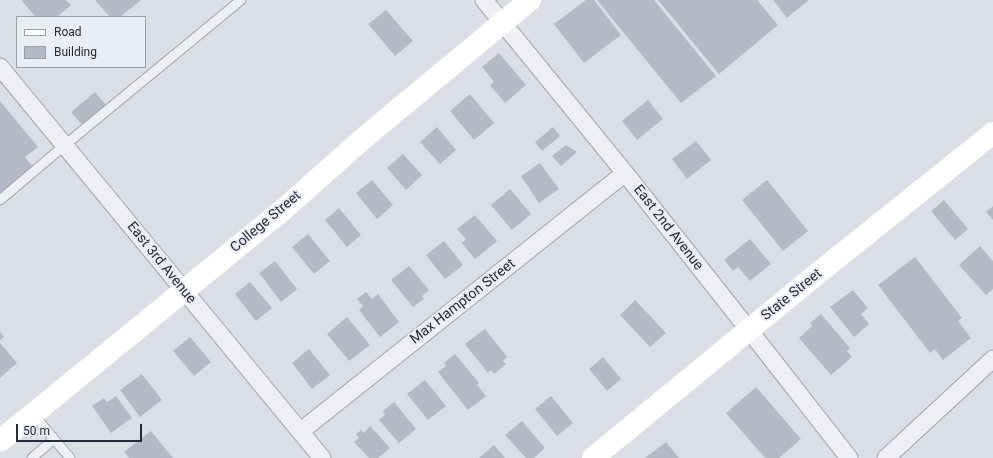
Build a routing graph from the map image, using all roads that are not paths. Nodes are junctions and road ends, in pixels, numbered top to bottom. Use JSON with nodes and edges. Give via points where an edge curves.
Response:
{"nodes":[{"id":1,"x":240,"y":0,"type":"edge"},
{"id":2,"x":484,"y":0,"type":"edge"},
{"id":3,"x":530,"y":0,"type":"edge"},
{"id":4,"x":503,"y":23,"type":"junction"},
{"id":5,"x":0,"y":68,"type":"edge"},
{"id":6,"x":993,"y":133,"type":"edge"},
{"id":7,"x":64,"y":145,"type":"junction"},
{"id":8,"x":625,"y":173,"type":"junction"},
{"id":9,"x":0,"y":200,"type":"edge"},
{"id":10,"x":184,"y":291,"type":"junction"},
{"id":11,"x":749,"y":330,"type":"junction"},
{"id":12,"x":993,"y":359,"type":"edge"},
{"id":13,"x":33,"y":414,"type":"junction"},
{"id":14,"x":301,"y":431,"type":"junction"},
{"id":15,"x":54,"y":439,"type":"junction"},
{"id":16,"x":0,"y":441,"type":"edge"},
{"id":17,"x":596,"y":457,"type":"edge"},
{"id":18,"x":32,"y":458,"type":"edge"},
{"id":19,"x":70,"y":458,"type":"edge"},
{"id":20,"x":322,"y":458,"type":"edge"},
{"id":21,"x":849,"y":458,"type":"edge"},
{"id":22,"x":886,"y":458,"type":"edge"}],
"edges":[{"from":1,"to":7,"type":"lane"},
{"from":2,"to":4,"type":"street","name":"East 2nd Avenue"},
{"from":3,"to":4,"type":"street","name":"College Street"},
{"from":4,"to":8,"type":"street","name":"East 2nd Avenue"},
{"from":4,"to":10,"type":"street","name":"College Street"},
{"from":5,"to":7,"type":"street","name":"East 3rd Avenue"},
{"from":6,"to":11,"type":"street","name":"State Street"},
{"from":7,"to":9,"type":"lane"},
{"from":7,"to":10,"type":"street","name":"East 3rd Avenue"},
{"from":8,"to":11,"type":"street","name":"East 2nd Avenue"},
{"from":8,"to":14,"type":"street","name":"Max Hampton Street"},
{"from":10,"to":13,"type":"street","name":"College Street"},
{"from":10,"to":14,"type":"street","name":"East 3rd Avenue"},
{"from":11,"to":17,"type":"street","name":"State Street"},
{"from":11,"to":21,"type":"street","name":"East 2nd Avenue"},
{"from":12,"to":22,"type":"street"},
{"from":13,"to":15,"type":"lane"},
{"from":13,"to":16,"type":"street","name":"College Street"},
{"from":14,"to":20,"type":"street","name":"East 3rd Avenue"},
{"from":15,"to":18,"type":"lane"},
{"from":15,"to":19,"type":"lane"}]}
